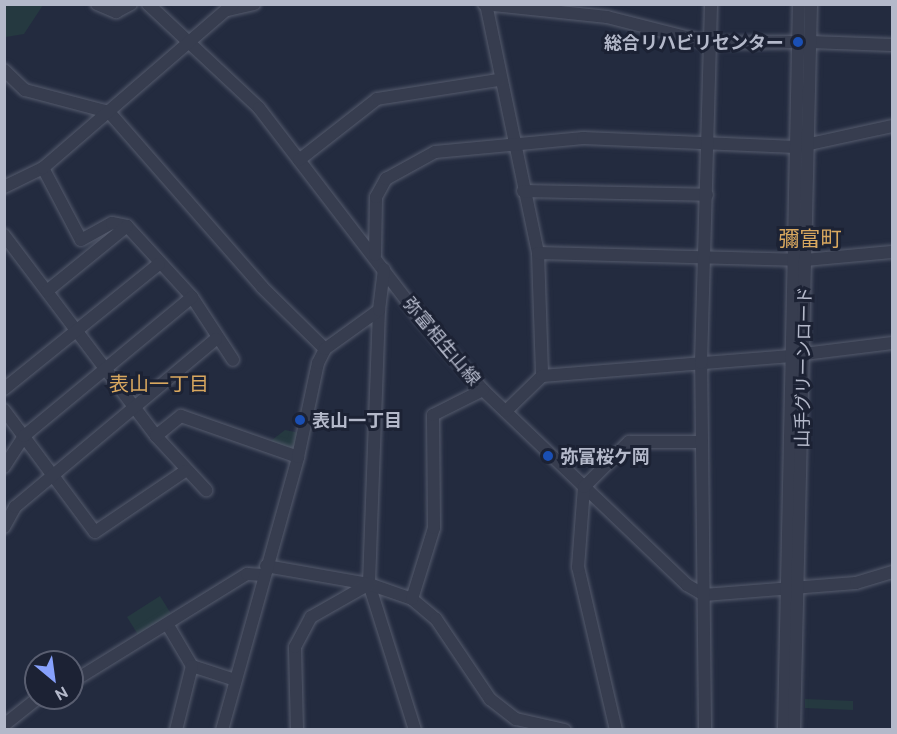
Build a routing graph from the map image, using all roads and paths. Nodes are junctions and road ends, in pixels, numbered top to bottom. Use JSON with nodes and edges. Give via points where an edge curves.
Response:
{"nodes":[{"id":1,"x":97,"y":4,"type":"edge"},
{"id":2,"x":131,"y":4,"type":"edge"},
{"id":3,"x":148,"y":4,"type":"edge"},
{"id":4,"x":254,"y":4,"type":"edge"},
{"id":5,"x":711,"y":4,"type":"edge"},
{"id":6,"x":799,"y":4,"type":"edge"},
{"id":7,"x":811,"y":4,"type":"edge"},
{"id":8,"x":485,"y":5,"type":"edge"},
{"id":9,"x":231,"y":7,"type":"edge"},
{"id":10,"x":804,"y":42,"type":"junction"},
{"id":11,"x":709,"y":43,"type":"junction"},
{"id":12,"x":892,"y":45,"type":"edge"},
{"id":13,"x":190,"y":46,"type":"junction"},
{"id":14,"x":4,"y":70,"type":"edge"},
{"id":15,"x":499,"y":80,"type":"junction"},
{"id":16,"x":109,"y":112,"type":"junction"},
{"id":17,"x":892,"y":126,"type":"edge"},
{"id":18,"x":709,"y":143,"type":"junction"},
{"id":19,"x":515,"y":145,"type":"junction"},
{"id":20,"x":802,"y":146,"type":"junction"},
{"id":21,"x":299,"y":160,"type":"junction"},
{"id":22,"x":43,"y":168,"type":"junction"},
{"id":23,"x":4,"y":187,"type":"edge"},
{"id":24,"x":523,"y":191,"type":"junction"},
{"id":25,"x":707,"y":195,"type":"junction"},
{"id":26,"x":127,"y":226,"type":"junction"},
{"id":27,"x":4,"y":235,"type":"edge"},
{"id":28,"x":892,"y":252,"type":"edge"},
{"id":29,"x":538,"y":253,"type":"junction"},
{"id":30,"x":705,"y":253,"type":"junction"},
{"id":31,"x":375,"y":256,"type":"junction"},
{"id":32,"x":792,"y":260,"type":"junction"},
{"id":33,"x":805,"y":260,"type":"junction"},
{"id":34,"x":159,"y":264,"type":"junction"},
{"id":35,"x":384,"y":269,"type":"junction"},
{"id":36,"x":47,"y":291,"type":"junction"},
{"id":37,"x":192,"y":297,"type":"junction"},
{"id":38,"x":379,"y":310,"type":"junction"},
{"id":39,"x":76,"y":330,"type":"junction"},
{"id":40,"x":216,"y":339,"type":"junction"},
{"id":41,"x":892,"y":343,"type":"edge"},
{"id":42,"x":325,"y":349,"type":"junction"},
{"id":43,"x":804,"y":354,"type":"junction"},
{"id":44,"x":790,"y":356,"type":"junction"},
{"id":45,"x":233,"y":360,"type":"dead end"},
{"id":46,"x":701,"y":363,"type":"junction"},
{"id":47,"x":107,"y":370,"type":"junction"},
{"id":48,"x":542,"y":376,"type":"junction"},
{"id":49,"x":4,"y":389,"type":"edge"},
{"id":50,"x":483,"y":390,"type":"junction"},
{"id":51,"x":135,"y":407,"type":"junction"},
{"id":52,"x":4,"y":410,"type":"edge"},
{"id":53,"x":506,"y":411,"type":"junction"},
{"id":54,"x":24,"y":436,"type":"junction"},
{"id":55,"x":156,"y":436,"type":"junction"},
{"id":56,"x":702,"y":442,"type":"junction"},
{"id":57,"x":298,"y":457,"type":"junction"},
{"id":58,"x":4,"y":467,"type":"edge"},
{"id":59,"x":185,"y":471,"type":"junction"},
{"id":60,"x":51,"y":476,"type":"junction"},
{"id":61,"x":584,"y":487,"type":"junction"},
{"id":62,"x":206,"y":490,"type":"dead end"},
{"id":63,"x":4,"y":527,"type":"edge"},
{"id":64,"x":265,"y":570,"type":"junction"},
{"id":65,"x":892,"y":572,"type":"edge"},
{"id":66,"x":369,"y":584,"type":"junction"},
{"id":67,"x":792,"y":587,"type":"junction"},
{"id":68,"x":704,"y":595,"type":"junction"},
{"id":69,"x":412,"y":599,"type":"junction"},
{"id":70,"x":169,"y":627,"type":"junction"},
{"id":71,"x":192,"y":666,"type":"junction"},
{"id":72,"x":84,"y":675,"type":"edge"},
{"id":73,"x":235,"y":680,"type":"junction"},
{"id":74,"x":24,"y":709,"type":"edge"},
{"id":75,"x":518,"y":724,"type":"edge"},
{"id":76,"x":4,"y":725,"type":"edge"},
{"id":77,"x":176,"y":729,"type":"edge"},
{"id":78,"x":222,"y":729,"type":"edge"},
{"id":79,"x":297,"y":729,"type":"edge"},
{"id":80,"x":415,"y":729,"type":"edge"},
{"id":81,"x":565,"y":729,"type":"edge"},
{"id":82,"x":616,"y":729,"type":"edge"},
{"id":83,"x":705,"y":729,"type":"edge"},
{"id":84,"x":784,"y":729,"type":"edge"},
{"id":85,"x":794,"y":729,"type":"edge"}],
"edges":[{"from":1,"to":2,"type":"street","via":[[116,12]]},
{"from":3,"to":13,"type":"street","name":"弥富相生山線"},
{"from":4,"to":9,"type":"street"},
{"from":5,"to":11,"type":"street"},
{"from":6,"to":10,"type":"street","name":"山手グリーンロード"},
{"from":7,"to":10,"type":"street","name":"山手グリーンロード"},
{"from":8,"to":11,"type":"street","via":[[607,17]]},
{"from":8,"to":15,"type":"street"},
{"from":9,"to":13,"type":"street"},
{"from":10,"to":11,"type":"street"},
{"from":10,"to":12,"type":"street"},
{"from":10,"to":20,"type":"street","name":"山手グリーンロード"},
{"from":11,"to":18,"type":"street"},
{"from":13,"to":16,"type":"street"},
{"from":13,"to":21,"type":"street","name":"弥富相生山線","via":[[242,90]]},
{"from":14,"to":16,"type":"street","via":[[25,90]]},
{"from":15,"to":19,"type":"street"},
{"from":15,"to":21,"type":"street","via":[[376,99]]},
{"from":16,"to":22,"type":"street"},
{"from":16,"to":42,"type":"street","via":[[262,287]]},
{"from":17,"to":20,"type":"street"},
{"from":18,"to":19,"type":"street","via":[[583,138]]},
{"from":18,"to":20,"type":"street"},
{"from":18,"to":25,"type":"street"},
{"from":19,"to":24,"type":"street"},
{"from":19,"to":31,"type":"street","via":[[435,152],[392,174],[376,196]]},
{"from":20,"to":32,"type":"street","name":"山手グリーンロード"},
{"from":20,"to":33,"type":"street","name":"山手グリーンロード"},
{"from":21,"to":31,"type":"street","name":"弥富相生山線"},
{"from":22,"to":23,"type":"street"},
{"from":22,"to":26,"type":"street","via":[[81,240],[112,223]]},
{"from":24,"to":25,"type":"street"},
{"from":24,"to":29,"type":"street"},
{"from":25,"to":30,"type":"street"},
{"from":26,"to":34,"type":"street"},
{"from":26,"to":36,"type":"street"},
{"from":27,"to":36,"type":"street"},
{"from":28,"to":33,"type":"street"},
{"from":29,"to":30,"type":"street"},
{"from":29,"to":48,"type":"street"},
{"from":30,"to":32,"type":"street"},
{"from":30,"to":46,"type":"street"},
{"from":31,"to":35,"type":"street","name":"弥富相生山線"},
{"from":32,"to":33,"type":"street"},
{"from":32,"to":44,"type":"street","name":"山手グリーンロード"},
{"from":33,"to":43,"type":"street","name":"山手グリーンロード"},
{"from":34,"to":37,"type":"street"},
{"from":34,"to":39,"type":"street"},
{"from":35,"to":38,"type":"street"},
{"from":35,"to":50,"type":"street","name":"弥富相生山線"},
{"from":36,"to":39,"type":"street"},
{"from":37,"to":40,"type":"street"},
{"from":37,"to":47,"type":"street"},
{"from":38,"to":42,"type":"street"},
{"from":38,"to":66,"type":"street"},
{"from":39,"to":47,"type":"street"},
{"from":39,"to":49,"type":"street"},
{"from":40,"to":45,"type":"street"},
{"from":40,"to":51,"type":"street"},
{"from":41,"to":43,"type":"street"},
{"from":42,"to":57,"type":"street"},
{"from":43,"to":67,"type":"street","name":"山手グリーンロード"},
{"from":44,"to":46,"type":"street"},
{"from":44,"to":67,"type":"street","name":"山手グリーンロード"},
{"from":46,"to":48,"type":"street"},
{"from":46,"to":56,"type":"street"},
{"from":47,"to":51,"type":"street"},
{"from":47,"to":54,"type":"street"},
{"from":48,"to":53,"type":"street"},
{"from":50,"to":53,"type":"street","name":"弥富相生山線"},
{"from":50,"to":69,"type":"street","via":[[433,415],[434,528]]},
{"from":51,"to":55,"type":"street"},
{"from":51,"to":60,"type":"street"},
{"from":52,"to":54,"type":"street"},
{"from":53,"to":61,"type":"street","name":"弥富相生山線"},
{"from":54,"to":58,"type":"street"},
{"from":54,"to":60,"type":"street"},
{"from":55,"to":57,"type":"street","via":[[180,416]]},
{"from":55,"to":59,"type":"street"},
{"from":56,"to":61,"type":"street","via":[[629,442]]},
{"from":56,"to":68,"type":"street"},
{"from":57,"to":64,"type":"street"},
{"from":59,"to":60,"type":"street","via":[[95,532]]},
{"from":59,"to":62,"type":"street"},
{"from":60,"to":63,"type":"street","via":[[15,507]]},
{"from":61,"to":68,"type":"street","name":"弥富相生山線","via":[[687,585]]},
{"from":61,"to":82,"type":"street","via":[[578,567]]},
{"from":64,"to":66,"type":"street"},
{"from":64,"to":70,"type":"street","via":[[247,574]]},
{"from":64,"to":73,"type":"street"},
{"from":65,"to":67,"type":"street","via":[[856,583]]},
{"from":66,"to":69,"type":"street"},
{"from":66,"to":79,"type":"street","via":[[311,616],[295,647]]},
{"from":66,"to":80,"type":"street"},
{"from":67,"to":68,"type":"street"},
{"from":67,"to":84,"type":"street","name":"山手グリーンロード"},
{"from":67,"to":85,"type":"street","name":"山手グリーンロード"},
{"from":68,"to":83,"type":"street"},
{"from":69,"to":75,"type":"street","via":[[436,620],[490,699]]},
{"from":70,"to":71,"type":"street"},
{"from":70,"to":72,"type":"street"},
{"from":71,"to":73,"type":"street"},
{"from":71,"to":77,"type":"street"},
{"from":73,"to":78,"type":"street"},
{"from":74,"to":76,"type":"street"},
{"from":75,"to":81,"type":"street"}]}
